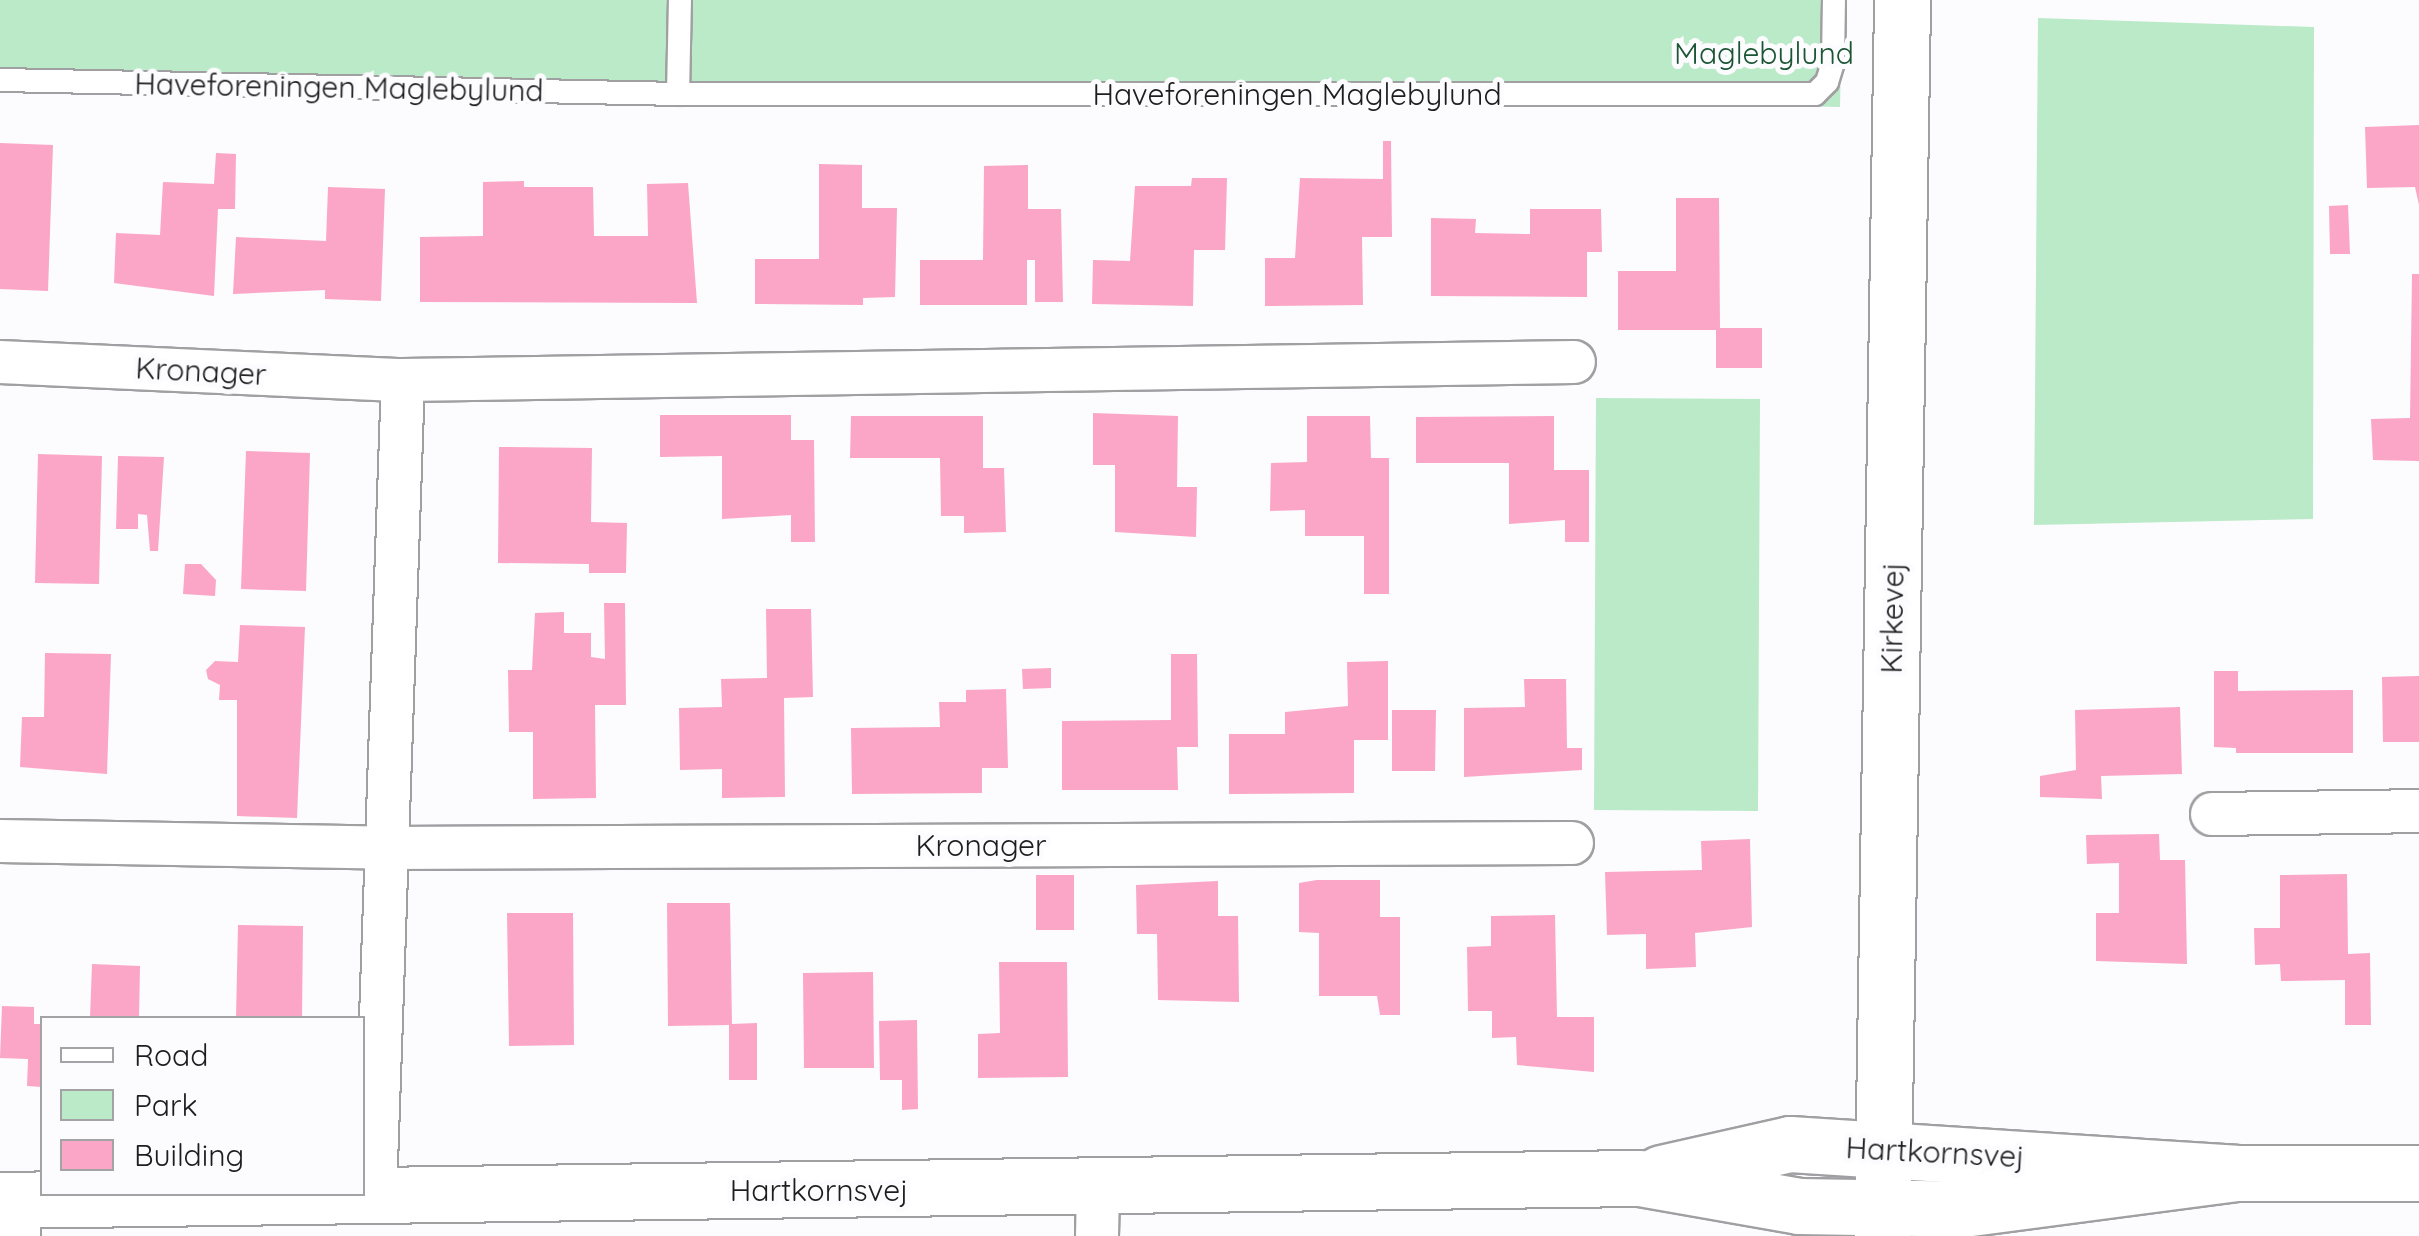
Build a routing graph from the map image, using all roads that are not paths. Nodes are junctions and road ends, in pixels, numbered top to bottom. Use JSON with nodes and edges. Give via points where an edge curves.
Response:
{"nodes":[{"id":1,"x":680,"y":0,"type":"edge"},
{"id":2,"x":1834,"y":0,"type":"edge"},
{"id":3,"x":1902,"y":0,"type":"edge"},
{"id":4,"x":0,"y":80,"type":"edge"},
{"id":5,"x":678,"y":94,"type":"junction"},
{"id":6,"x":0,"y":362,"type":"edge"},
{"id":7,"x":1574,"y":362,"type":"dead end"},
{"id":8,"x":402,"y":380,"type":"junction"},
{"id":9,"x":2419,"y":811,"type":"edge"},
{"id":10,"x":2212,"y":814,"type":"dead end"},
{"id":11,"x":0,"y":842,"type":"edge"},
{"id":12,"x":1572,"y":843,"type":"dead end"},
{"id":13,"x":391,"y":848,"type":"junction"},
{"id":14,"x":1883,"y":1149,"type":"junction"},
{"id":15,"x":2235,"y":1173,"type":"junction"},
{"id":16,"x":2419,"y":1174,"type":"edge"},
{"id":17,"x":1639,"y":1178,"type":"junction"},
{"id":18,"x":365,"y":1194,"type":"edge"},
{"id":19,"x":375,"y":1194,"type":"junction"},
{"id":20,"x":335,"y":1196,"type":"edge"},
{"id":21,"x":13,"y":1212,"type":"edge"},
{"id":22,"x":1097,"y":1212,"type":"edge"},
{"id":23,"x":1883,"y":1222,"type":"edge"}],
"edges":[{"from":1,"to":5,"type":"lane"},
{"from":2,"to":5,"type":"lane","name":"Haveforeningen Maglebylund","via":[[1832,62],[1815,94]]},
{"from":3,"to":14,"type":"street","name":"Kirkevej"},
{"from":4,"to":5,"type":"lane","name":"Haveforeningen Maglebylund"},
{"from":6,"to":8,"type":"street","name":"Kronager"},
{"from":7,"to":8,"type":"street","name":"Kronager"},
{"from":8,"to":13,"type":"street"},
{"from":9,"to":10,"type":"street"},
{"from":11,"to":13,"type":"street","name":"Kronager"},
{"from":12,"to":13,"type":"street","name":"Kronager"},
{"from":13,"to":19,"type":"street"},
{"from":14,"to":15,"type":"street","name":"Hartkornsvej"},
{"from":14,"to":17,"type":"street","name":"Hartkornsvej","via":[[1790,1144]]},
{"from":14,"to":23,"type":"street","name":"Kirkevej"},
{"from":15,"to":16,"type":"street","name":"Hartkornsvej"},
{"from":15,"to":23,"type":"street","name":"Hartkornsvej"},
{"from":17,"to":22,"type":"street","name":"Hartkornsvej"},
{"from":17,"to":23,"type":"street","name":"Hartkornsvej"},
{"from":18,"to":19,"type":"street","name":"Hartkornsvej"},
{"from":19,"to":22,"type":"street","name":"Hartkornsvej"},
{"from":20,"to":21,"type":"street","name":"Hartkornsvej"}]}
